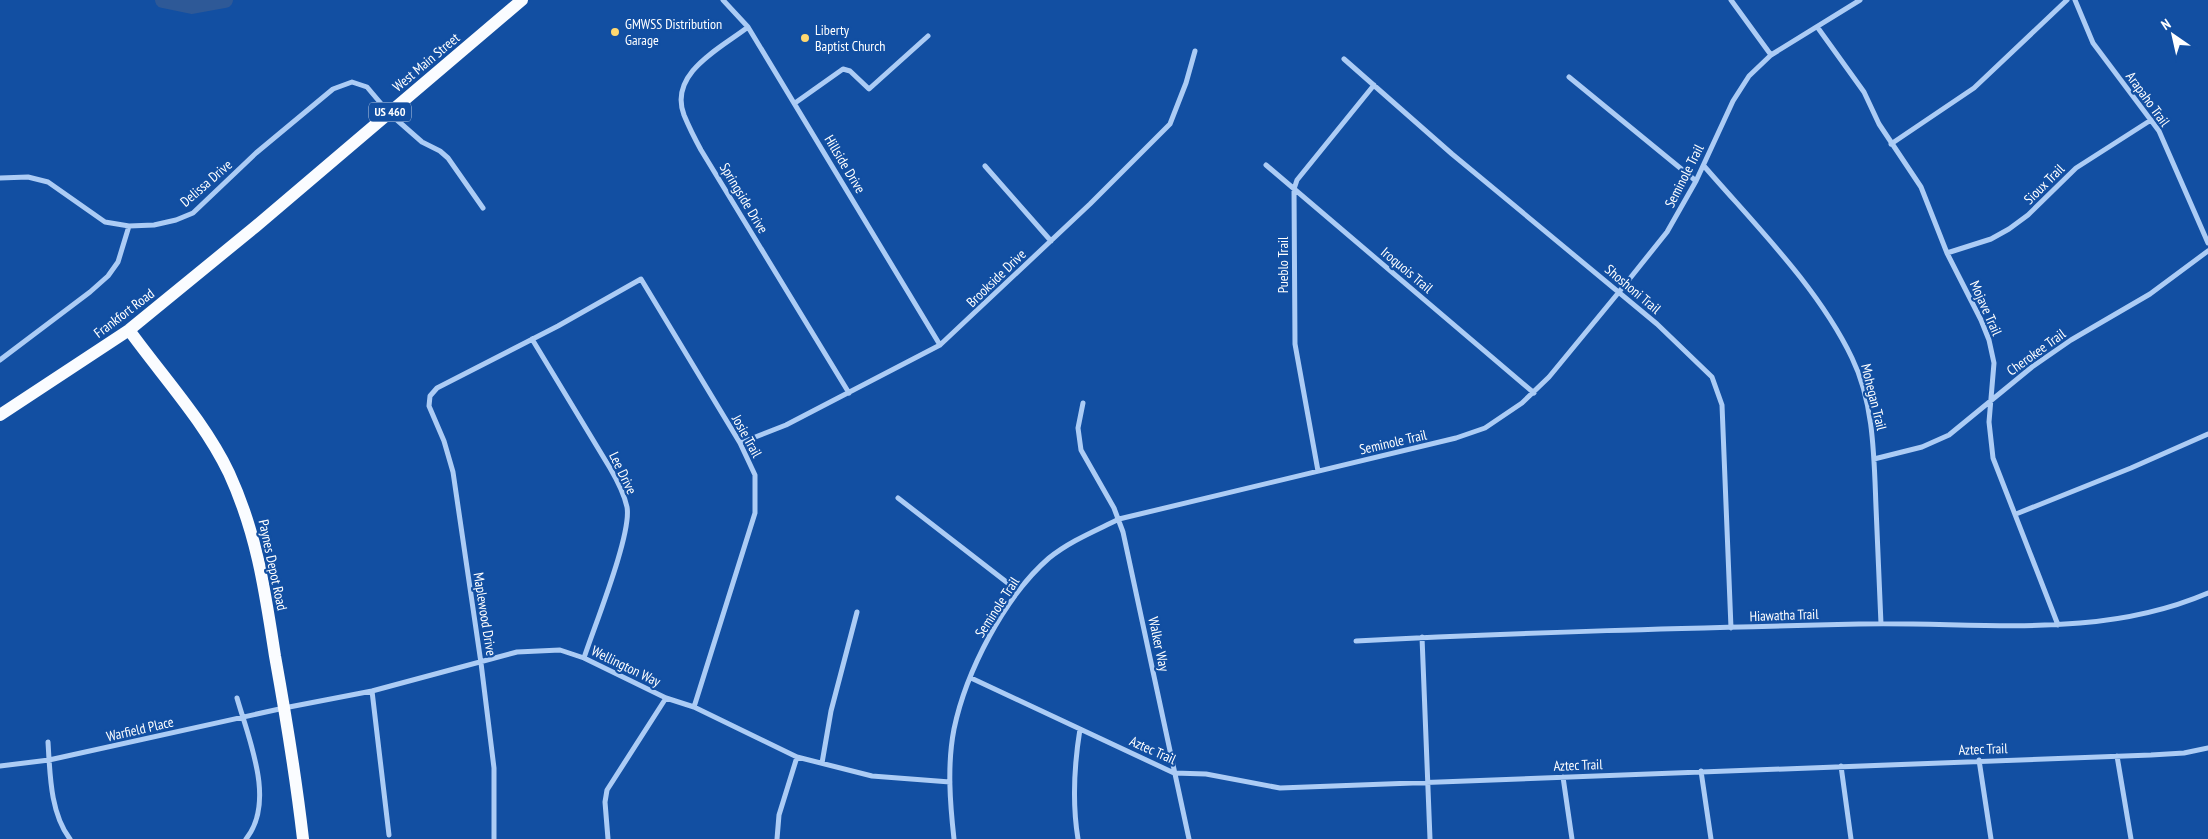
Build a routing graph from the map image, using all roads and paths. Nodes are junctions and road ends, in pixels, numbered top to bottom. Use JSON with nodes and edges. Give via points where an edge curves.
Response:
{"nodes":[{"id":1,"x":522,"y":0,"type":"edge"},
{"id":2,"x":723,"y":0,"type":"edge"},
{"id":3,"x":1731,"y":0,"type":"edge"},
{"id":4,"x":1860,"y":0,"type":"edge"},
{"id":5,"x":2067,"y":0,"type":"edge"},
{"id":6,"x":2075,"y":0,"type":"edge"},
{"id":7,"x":748,"y":27,"type":"junction"},
{"id":8,"x":1818,"y":28,"type":"junction"},
{"id":9,"x":928,"y":36,"type":"dead end"},
{"id":10,"x":1195,"y":51,"type":"dead end"},
{"id":11,"x":1771,"y":55,"type":"junction"},
{"id":12,"x":1344,"y":59,"type":"dead end"},
{"id":13,"x":1569,"y":77,"type":"dead end"},
{"id":14,"x":1374,"y":85,"type":"junction"},
{"id":15,"x":795,"y":103,"type":"junction"},
{"id":16,"x":389,"y":113,"type":"junction"},
{"id":17,"x":2151,"y":120,"type":"junction"},
{"id":18,"x":1891,"y":144,"type":"junction"},
{"id":19,"x":1266,"y":165,"type":"dead end"},
{"id":20,"x":985,"y":166,"type":"dead end"},
{"id":21,"x":1704,"y":166,"type":"junction"},
{"id":22,"x":0,"y":178,"type":"edge"},
{"id":23,"x":1696,"y":181,"type":"junction"},
{"id":24,"x":1294,"y":189,"type":"junction"},
{"id":25,"x":483,"y":208,"type":"dead end"},
{"id":26,"x":258,"y":225,"type":"joint"},
{"id":27,"x":128,"y":226,"type":"junction"},
{"id":28,"x":1051,"y":242,"type":"junction"},
{"id":29,"x":2208,"y":243,"type":"edge"},
{"id":30,"x":2208,"y":251,"type":"edge"},
{"id":31,"x":1947,"y":253,"type":"junction"},
{"id":32,"x":1619,"y":292,"type":"junction"},
{"id":33,"x":129,"y":330,"type":"junction"},
{"id":34,"x":532,"y":339,"type":"junction"},
{"id":35,"x":940,"y":345,"type":"junction"},
{"id":36,"x":0,"y":360,"type":"edge"},
{"id":37,"x":849,"y":393,"type":"junction"},
{"id":38,"x":1534,"y":393,"type":"junction"},
{"id":39,"x":1991,"y":400,"type":"junction"},
{"id":40,"x":1083,"y":403,"type":"dead end"},
{"id":41,"x":0,"y":416,"type":"edge"},
{"id":42,"x":2208,"y":434,"type":"edge"},
{"id":43,"x":740,"y":443,"type":"junction"},
{"id":44,"x":1874,"y":459,"type":"junction"},
{"id":45,"x":1318,"y":471,"type":"junction"},
{"id":46,"x":898,"y":498,"type":"dead end"},
{"id":47,"x":2016,"y":514,"type":"junction"},
{"id":48,"x":1119,"y":519,"type":"junction"},
{"id":49,"x":1018,"y":591,"type":"junction"},
{"id":50,"x":2208,"y":593,"type":"edge"},
{"id":51,"x":857,"y":612,"type":"dead end"},
{"id":52,"x":1881,"y":624,"type":"junction"},
{"id":53,"x":2058,"y":624,"type":"junction"},
{"id":54,"x":1731,"y":628,"type":"junction"},
{"id":55,"x":1422,"y":637,"type":"junction"},
{"id":56,"x":1356,"y":641,"type":"dead end"},
{"id":57,"x":584,"y":658,"type":"junction"},
{"id":58,"x":481,"y":663,"type":"junction"},
{"id":59,"x":971,"y":678,"type":"junction"},
{"id":60,"x":372,"y":691,"type":"junction"},
{"id":61,"x":237,"y":698,"type":"dead end"},
{"id":62,"x":666,"y":698,"type":"junction"},
{"id":63,"x":694,"y":707,"type":"junction"},
{"id":64,"x":284,"y":708,"type":"junction"},
{"id":65,"x":243,"y":717,"type":"junction"},
{"id":66,"x":1080,"y":729,"type":"junction"},
{"id":67,"x":48,"y":742,"type":"dead end"},
{"id":68,"x":2208,"y":748,"type":"edge"},
{"id":69,"x":797,"y":756,"type":"junction"},
{"id":70,"x":2117,"y":756,"type":"junction"},
{"id":71,"x":49,"y":760,"type":"junction"},
{"id":72,"x":1979,"y":760,"type":"junction"},
{"id":73,"x":822,"y":763,"type":"junction"},
{"id":74,"x":0,"y":766,"type":"edge"},
{"id":75,"x":1841,"y":766,"type":"junction"},
{"id":76,"x":1701,"y":771,"type":"junction"},
{"id":77,"x":1174,"y":773,"type":"junction"},
{"id":78,"x":1563,"y":777,"type":"junction"},
{"id":79,"x":950,"y":782,"type":"junction"},
{"id":80,"x":1427,"y":782,"type":"junction"},
{"id":81,"x":389,"y":835,"type":"dead end"},
{"id":82,"x":70,"y":839,"type":"edge"},
{"id":83,"x":246,"y":839,"type":"edge"},
{"id":84,"x":303,"y":839,"type":"edge"},
{"id":85,"x":494,"y":839,"type":"edge"},
{"id":86,"x":608,"y":839,"type":"edge"},
{"id":87,"x":777,"y":839,"type":"edge"},
{"id":88,"x":954,"y":839,"type":"edge"},
{"id":89,"x":1078,"y":839,"type":"edge"},
{"id":90,"x":1189,"y":839,"type":"edge"},
{"id":91,"x":1430,"y":839,"type":"edge"},
{"id":92,"x":1572,"y":839,"type":"edge"},
{"id":93,"x":1712,"y":839,"type":"edge"},
{"id":94,"x":1852,"y":839,"type":"edge"},
{"id":95,"x":1991,"y":839,"type":"edge"},
{"id":96,"x":2131,"y":839,"type":"edge"}],
"edges":[{"from":1,"to":16,"type":"main road","name":"West Main Street","number":"US 460"},
{"from":2,"to":7,"type":"street","name":"Hillside Drive"},
{"from":3,"to":11,"type":"street"},
{"from":4,"to":8,"type":"street","name":"Seminole Trail"},
{"from":5,"to":18,"type":"street","via":[[1974,88]]},
{"from":6,"to":17,"type":"street","name":"Arapaho Trail","via":[[2093,43]]},
{"from":7,"to":15,"type":"street","name":"Hillside Drive"},
{"from":7,"to":37,"type":"street","name":"Springside Drive","via":[[686,78],[681,92],[684,114],[701,150]]},
{"from":8,"to":11,"type":"street","name":"Seminole Trail"},
{"from":8,"to":18,"type":"street","name":"Mojave Trail","via":[[1864,92]]},
{"from":9,"to":15,"type":"street","via":[[869,89],[850,71],[843,69]]},
{"from":10,"to":28,"type":"street","name":"Brookside Drive","via":[[1170,124]]},
{"from":11,"to":21,"type":"street","name":"Seminole Trail","via":[[1749,76],[1732,101]]},
{"from":12,"to":14,"type":"street","name":"Shoshoni Trail"},
{"from":13,"to":23,"type":"street"},
{"from":14,"to":24,"type":"street","via":[[1297,180]]},
{"from":14,"to":32,"type":"street","name":"Shoshoni Trail"},
{"from":15,"to":35,"type":"street","name":"Hillside Drive"},
{"from":16,"to":25,"type":"street","via":[[422,142],[448,158]]},
{"from":16,"to":26,"type":"main road","name":"West Main Street","number":"US 460"},
{"from":16,"to":27,"type":"street","name":"Delissa Drive","via":[[367,87],[352,82],[333,89],[256,153],[192,214],[154,225]]},
{"from":17,"to":29,"type":"street","name":"Arapaho Trail","via":[[2159,131]]},
{"from":17,"to":31,"type":"street","name":"Sioux Trail","via":[[2076,168],[2028,216],[2009,229],[1991,239]]},
{"from":18,"to":31,"type":"street","name":"Mojave Trail","via":[[1921,187]]},
{"from":19,"to":24,"type":"street","name":"Iroquois Trail"},
{"from":20,"to":28,"type":"street"},
{"from":21,"to":23,"type":"street","name":"Seminole Trail"},
{"from":21,"to":44,"type":"street","name":"Mohegan Trail","via":[[1800,277],[1832,322],[1852,359],[1863,391]]},
{"from":22,"to":27,"type":"street","name":"Delissa Drive","via":[[28,177],[48,182],[105,222]]},
{"from":23,"to":32,"type":"street","name":"Seminole Trail","via":[[1667,232]]},
{"from":24,"to":38,"type":"street","name":"Iroquois Trail"},
{"from":24,"to":45,"type":"street","name":"Pueblo Trail","via":[[1295,344]]},
{"from":26,"to":33,"type":"main road","name":"Frankfort Road","number":"US 460"},
{"from":27,"to":36,"type":"street","via":[[118,262],[108,276]]},
{"from":28,"to":35,"type":"street","name":"Brookside Drive"},
{"from":30,"to":39,"type":"street","name":"Cherokee Trail","via":[[2150,294],[2071,340]]},
{"from":31,"to":39,"type":"street","name":"Mojave Trail","via":[[1989,340],[1994,363]]},
{"from":32,"to":38,"type":"street","name":"Seminole Trail"},
{"from":32,"to":54,"type":"street","name":"Shoshoni Trail","via":[[1712,377],[1718,390],[1722,404]]},
{"from":33,"to":41,"type":"main road","name":"Frankfort Road","number":"US 460"},
{"from":33,"to":64,"type":"main road","name":"Paynes Depot Road","via":[[212,443],[246,514],[264,585]]},
{"from":34,"to":43,"type":"street","name":"Josie Trail","via":[[641,279]]},
{"from":34,"to":57,"type":"street","name":"Lee Drive","via":[[610,468],[627,508],[625,536]]},
{"from":34,"to":58,"type":"street","name":"Maplewood Drive","via":[[437,388],[430,396],[429,406],[453,472]]},
{"from":35,"to":37,"type":"street","name":"Brookside Drive"},
{"from":37,"to":43,"type":"street","name":"Brookside Drive","via":[[786,426]]},
{"from":38,"to":45,"type":"street","name":"Seminole Trail","via":[[1485,428]]},
{"from":39,"to":44,"type":"street","name":"Cherokee Trail","via":[[1948,435],[1922,447]]},
{"from":39,"to":47,"type":"street","name":"Mojave Trail","via":[[1989,422],[1993,458]]},
{"from":40,"to":48,"type":"street","name":"Walker Way","via":[[1078,428],[1081,450]]},
{"from":42,"to":47,"type":"street"},
{"from":43,"to":63,"type":"street","name":"Josie Trail","via":[[755,475],[755,513]]},
{"from":44,"to":52,"type":"street","name":"Mohegan Trail"},
{"from":45,"to":48,"type":"street","name":"Seminole Trail"},
{"from":46,"to":49,"type":"street"},
{"from":47,"to":53,"type":"street","name":"Mojave Trail"},
{"from":48,"to":49,"type":"street","name":"Seminole Trail","via":[[1067,545]]},
{"from":48,"to":77,"type":"street","name":"Walker Way"},
{"from":49,"to":59,"type":"street","name":"Seminole Trail","via":[[989,638]]},
{"from":50,"to":53,"type":"street","name":"Hiawatha Trail","via":[[2168,608],[2119,619]]},
{"from":51,"to":73,"type":"street","via":[[833,702]]},
{"from":52,"to":53,"type":"street","name":"Hiawatha Trail","via":[[2031,627]]},
{"from":52,"to":54,"type":"street","name":"Hiawatha Trail"},
{"from":54,"to":55,"type":"street","name":"Hiawatha Trail"},
{"from":55,"to":56,"type":"street","name":"Hiawatha Trail"},
{"from":55,"to":80,"type":"street"},
{"from":57,"to":58,"type":"street","name":"Wellington Way","via":[[560,650],[517,652]]},
{"from":57,"to":62,"type":"street","name":"Wellington Way"},
{"from":58,"to":60,"type":"street","name":"Wellington Way"},
{"from":58,"to":85,"type":"street","name":"Maplewood Drive","via":[[494,768]]},
{"from":59,"to":66,"type":"street","name":"Aztec Trail"},
{"from":59,"to":79,"type":"street","name":"Seminole Trail","via":[[954,730]]},
{"from":60,"to":64,"type":"street","name":"Wellington Way"},
{"from":60,"to":81,"type":"street"},
{"from":61,"to":65,"type":"street"},
{"from":62,"to":63,"type":"street","name":"Wellington Way"},
{"from":62,"to":86,"type":"street","via":[[607,790]]},
{"from":63,"to":69,"type":"street","name":"Wellington Way"},
{"from":64,"to":65,"type":"street","name":"Warfield Place"},
{"from":64,"to":84,"type":"main road","name":"Paynes Depot Road"},
{"from":65,"to":71,"type":"street","name":"Warfield Place"},
{"from":65,"to":83,"type":"street","via":[[261,786],[259,810]]},
{"from":66,"to":77,"type":"street","name":"Aztec Trail"},
{"from":66,"to":89,"type":"street","via":[[1075,757],[1074,797]]},
{"from":67,"to":71,"type":"street"},
{"from":68,"to":70,"type":"street","name":"Aztec Trail","via":[[2184,753]]},
{"from":69,"to":73,"type":"street","name":"Wellington Way"},
{"from":69,"to":87,"type":"street","via":[[779,815]]},
{"from":70,"to":72,"type":"street","name":"Aztec Trail"},
{"from":70,"to":96,"type":"street"},
{"from":71,"to":74,"type":"street","name":"Warfield Place"},
{"from":71,"to":82,"type":"street","via":[[58,816]]},
{"from":72,"to":75,"type":"street","name":"Aztec Trail"},
{"from":72,"to":95,"type":"street"},
{"from":73,"to":79,"type":"street","name":"Wellington Way","via":[[872,776]]},
{"from":75,"to":76,"type":"street","name":"Aztec Trail"},
{"from":75,"to":94,"type":"street"},
{"from":76,"to":78,"type":"street","name":"Aztec Trail"},
{"from":76,"to":93,"type":"street"},
{"from":77,"to":80,"type":"street","name":"Aztec Trail","via":[[1206,774],[1280,788]]},
{"from":77,"to":90,"type":"street","name":"Walker Way"},
{"from":78,"to":80,"type":"street","name":"Aztec Trail"},
{"from":78,"to":92,"type":"street"},
{"from":79,"to":88,"type":"street","name":"Seminole Trail"},
{"from":80,"to":91,"type":"street"}]}
